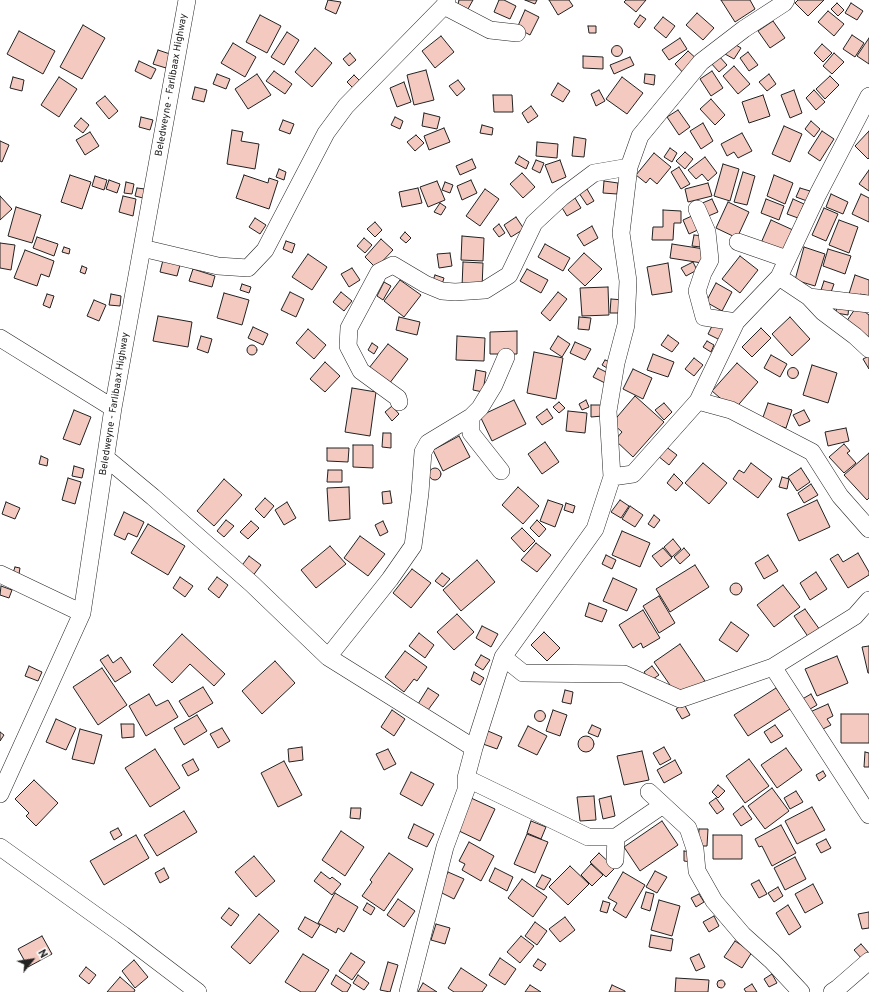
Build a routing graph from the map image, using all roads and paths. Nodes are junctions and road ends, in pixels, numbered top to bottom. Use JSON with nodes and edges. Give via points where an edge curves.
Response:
{"nodes":[{"id":1,"x":187,"y":0,"type":"edge"},
{"id":2,"x":786,"y":0,"type":"edge"},
{"id":3,"x":446,"y":3,"type":"edge"},
{"id":4,"x":517,"y":33,"type":"dead end"},
{"id":5,"x":867,"y":106,"type":"edge"},
{"id":6,"x":629,"y":167,"type":"junction"},
{"id":7,"x":696,"y":209,"type":"dead end"},
{"id":8,"x":738,"y":242,"type":"dead end"},
{"id":9,"x":142,"y":248,"type":"junction"},
{"id":10,"x":787,"y":259,"type":"junction"},
{"id":11,"x":779,"y":277,"type":"junction"},
{"id":12,"x":809,"y":297,"type":"junction"},
{"id":13,"x":869,"y":304,"type":"edge"},
{"id":14,"x":736,"y":322,"type":"junction"},
{"id":15,"x":0,"y":338,"type":"edge"},
{"id":16,"x":869,"y":349,"type":"edge"},
{"id":17,"x":506,"y":357,"type":"dead end"},
{"id":18,"x":698,"y":401,"type":"junction"},
{"id":19,"x":399,"y":402,"type":"dead end"},
{"id":20,"x":113,"y":408,"type":"junction"},
{"id":21,"x":471,"y":418,"type":"junction"},
{"id":22,"x":106,"y":458,"type":"junction"},
{"id":23,"x":501,"y":470,"type":"dead end"},
{"id":24,"x":412,"y":477,"type":"dead end"},
{"id":25,"x":612,"y":477,"type":"junction"},
{"id":26,"x":417,"y":509,"type":"junction"},
{"id":27,"x":869,"y":529,"type":"edge"},
{"id":28,"x":0,"y":574,"type":"edge"},
{"id":29,"x":869,"y":600,"type":"edge"},
{"id":30,"x":82,"y":614,"type":"junction"},
{"id":31,"x":328,"y":657,"type":"junction"},
{"id":32,"x":503,"y":657,"type":"junction"},
{"id":33,"x":773,"y":667,"type":"junction"},
{"id":34,"x":474,"y":748,"type":"junction"},
{"id":35,"x":466,"y":778,"type":"junction"},
{"id":36,"x":649,"y":792,"type":"dead end"},
{"id":37,"x":0,"y":794,"type":"edge"},
{"id":38,"x":663,"y":805,"type":"junction"},
{"id":39,"x":869,"y":815,"type":"edge"},
{"id":40,"x":616,"y":837,"type":"junction"},
{"id":41,"x":0,"y":847,"type":"edge"},
{"id":42,"x":615,"y":860,"type":"dead end"},
{"id":43,"x":869,"y":961,"type":"edge"},
{"id":44,"x":196,"y":991,"type":"edge"},
{"id":45,"x":838,"y":991,"type":"edge"},
{"id":46,"x":408,"y":992,"type":"edge"},
{"id":47,"x":801,"y":992,"type":"edge"}],
"edges":[{"from":1,"to":9,"type":"street","name":"Beledweyne - Farlibaax Highway"},
{"from":2,"to":6,"type":"street","via":[[702,62],[640,136]]},
{"from":3,"to":4,"type":"street","via":[[490,30]]},
{"from":3,"to":9,"type":"street","via":[[346,106],[326,133],[265,250],[248,268],[218,266]]},
{"from":5,"to":10,"type":"street","via":[[818,194]]},
{"from":6,"to":19,"type":"street","via":[[594,173],[562,197],[534,223],[509,275],[485,290],[442,291],[393,265],[379,272],[349,328],[348,346],[361,371],[398,398]]},
{"from":6,"to":25,"type":"street","via":[[621,233],[628,281],[626,325],[616,363],[608,411]]},
{"from":7,"to":14,"type":"street","via":[[707,232],[710,260],[697,291],[704,317]]},
{"from":8,"to":10,"type":"street"},
{"from":9,"to":20,"type":"street","name":"Beledweyne - Farlibaax Highway"},
{"from":10,"to":11,"type":"street"},
{"from":11,"to":12,"type":"street"},
{"from":11,"to":14,"type":"street"},
{"from":12,"to":13,"type":"street"},
{"from":12,"to":16,"type":"street","via":[[823,312]]},
{"from":14,"to":18,"type":"street"},
{"from":15,"to":20,"type":"street"},
{"from":17,"to":21,"type":"street","via":[[494,385]]},
{"from":18,"to":25,"type":"street","via":[[633,474]]},
{"from":18,"to":27,"type":"street","via":[[731,410],[812,452],[840,496]]},
{"from":20,"to":22,"type":"street","name":"Beledweyne - Farlibaax Highway"},
{"from":21,"to":23,"type":"street","via":[[471,433]]},
{"from":21,"to":26,"type":"street","via":[[428,443],[423,452]]},
{"from":22,"to":30,"type":"street","name":"Beledweyne - Farlibaax Highway"},
{"from":22,"to":31,"type":"street","via":[[252,584]]},
{"from":24,"to":26,"type":"street"},
{"from":25,"to":32,"type":"street","via":[[595,529]]},
{"from":26,"to":31,"type":"street","via":[[413,546]]},
{"from":28,"to":30,"type":"street"},
{"from":29,"to":33,"type":"street","via":[[855,616]]},
{"from":30,"to":37,"type":"street","name":"Beledweyne - Farlibaax Highway"},
{"from":31,"to":34,"type":"street"},
{"from":32,"to":33,"type":"street","via":[[522,673],[624,674],[680,699]]},
{"from":32,"to":34,"type":"street"},
{"from":33,"to":39,"type":"street"},
{"from":34,"to":35,"type":"street"},
{"from":35,"to":40,"type":"street","via":[[588,837]]},
{"from":35,"to":46,"type":"street","via":[[466,790],[445,847]]},
{"from":36,"to":38,"type":"street"},
{"from":38,"to":40,"type":"street"},
{"from":38,"to":47,"type":"street","via":[[688,828],[695,849],[697,871],[714,901],[743,935]]},
{"from":40,"to":42,"type":"street"},
{"from":41,"to":44,"type":"street"},
{"from":43,"to":45,"type":"street"}]}
